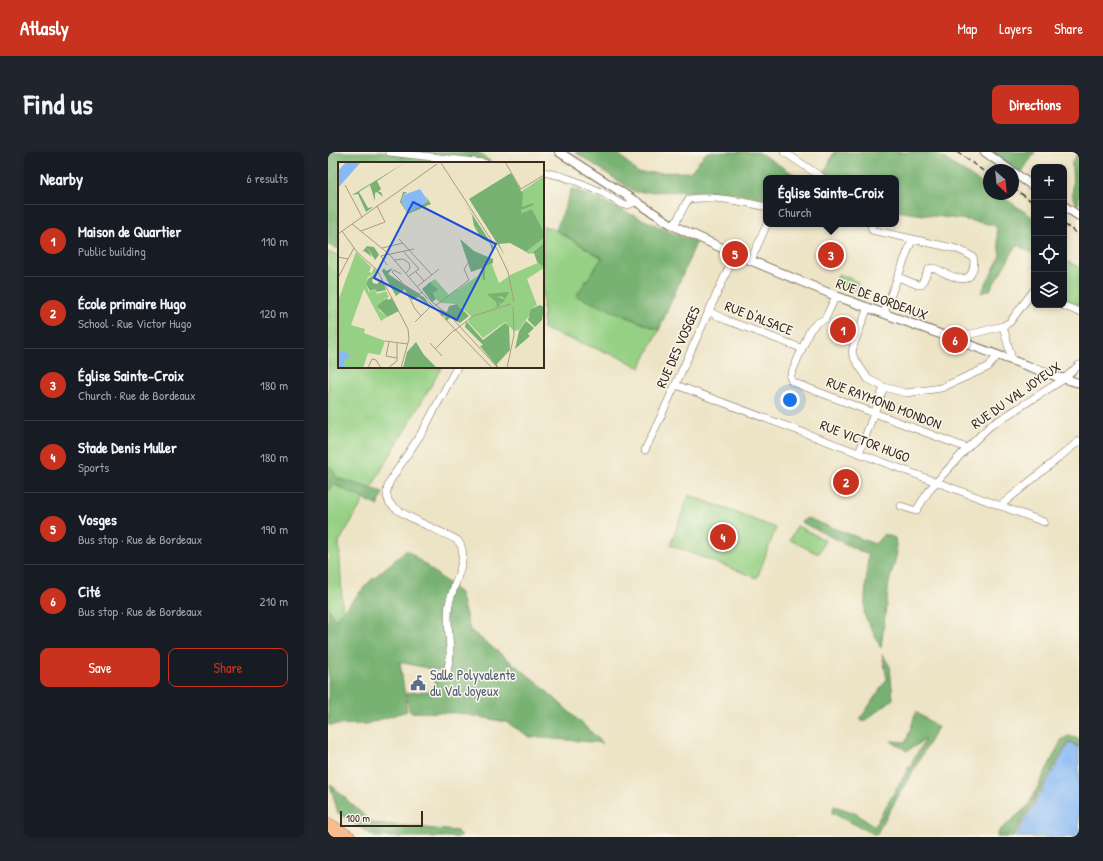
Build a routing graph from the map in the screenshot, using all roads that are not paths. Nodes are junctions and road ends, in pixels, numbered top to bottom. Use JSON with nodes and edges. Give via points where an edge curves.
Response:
{"nodes":[{"id":1,"x":389,"y":152,"type":"edge"},
{"id":2,"x":784,"y":152,"type":"edge"},
{"id":3,"x":985,"y":152,"type":"edge"},
{"id":4,"x":563,"y":153,"type":"edge"},
{"id":5,"x":475,"y":162,"type":"edge"},
{"id":6,"x":1002,"y":164,"type":"edge"},
{"id":7,"x":544,"y":172,"type":"edge"},
{"id":8,"x":818,"y":175,"type":"edge"},
{"id":9,"x":1019,"y":176,"type":"edge"},
{"id":10,"x":1031,"y":185,"type":"edge"},
{"id":11,"x":637,"y":201,"type":"junction"},
{"id":12,"x":763,"y":206,"type":"edge"},
{"id":13,"x":1067,"y":208,"type":"edge"},
{"id":14,"x":1079,"y":216,"type":"edge"},
{"id":15,"x":674,"y":226,"type":"junction"},
{"id":16,"x":766,"y":227,"type":"edge"},
{"id":17,"x":872,"y":227,"type":"edge"},
{"id":18,"x":912,"y":240,"type":"junction"},
{"id":19,"x":735,"y":254,"type":"junction"},
{"id":20,"x":751,"y":260,"type":"junction"},
{"id":21,"x":898,"y":277,"type":"junction"},
{"id":22,"x":836,"y":296,"type":"junction"},
{"id":23,"x":1031,"y":296,"type":"edge"},
{"id":24,"x":868,"y":307,"type":"junction"},
{"id":25,"x":1067,"y":307,"type":"edge"},
{"id":26,"x":708,"y":311,"type":"junction"},
{"id":27,"x":1079,"y":312,"type":"edge"},
{"id":28,"x":884,"y":313,"type":"junction"},
{"id":29,"x":1003,"y":326,"type":"junction"},
{"id":30,"x":955,"y":340,"type":"junction"},
{"id":31,"x":801,"y":348,"type":"junction"},
{"id":32,"x":998,"y":355,"type":"junction"},
{"id":33,"x":1012,"y":360,"type":"junction"},
{"id":34,"x":1079,"y":365,"type":"edge"},
{"id":35,"x":457,"y":368,"type":"edge"},
{"id":36,"x":1064,"y":380,"type":"junction"},
{"id":37,"x":1079,"y":383,"type":"edge"},
{"id":38,"x":676,"y":385,"type":"junction"},
{"id":39,"x":884,"y":387,"type":"junction"},
{"id":40,"x":874,"y":413,"type":"junction"},
{"id":41,"x":1079,"y":441,"type":"edge"},
{"id":42,"x":967,"y":448,"type":"junction"},
{"id":43,"x":645,"y":450,"type":"dead end"},
{"id":44,"x":859,"y":453,"type":"junction"},
{"id":45,"x":936,"y":482,"type":"junction"},
{"id":46,"x":901,"y":506,"type":"dead end"},
{"id":47,"x":1000,"y":506,"type":"junction"},
{"id":48,"x":1044,"y":522,"type":"dead end"},
{"id":49,"x":447,"y":672,"type":"dead end"},
{"id":50,"x":328,"y":824,"type":"edge"},
{"id":51,"x":328,"y":833,"type":"edge"},
{"id":52,"x":334,"y":837,"type":"edge"},
{"id":53,"x":350,"y":837,"type":"edge"}],
"edges":[{"from":1,"to":5,"type":"street"},
{"from":2,"to":8,"type":"street"},
{"from":3,"to":6,"type":"street"},
{"from":4,"to":11,"type":"street","name":"RUE DE BORDEAUX"},
{"from":7,"to":11,"type":"street","via":[[575,180],[624,205]]},
{"from":9,"to":10,"type":"street"},
{"from":11,"to":15,"type":"street","name":"RUE DE BORDEAUX"},
{"from":12,"to":15,"type":"street","via":[[718,198],[689,199]]},
{"from":13,"to":14,"type":"street"},
{"from":15,"to":19,"type":"street","name":"RUE DE BORDEAUX"},
{"from":16,"to":20,"type":"street"},
{"from":17,"to":18,"type":"street","via":[[872,230]]},
{"from":18,"to":21,"type":"street"},
{"from":18,"to":21,"type":"street","via":[[962,250],[973,257],[975,263],[971,276],[959,279],[933,268],[929,270],[921,285]]},
{"from":19,"to":20,"type":"street","name":"RUE DE BORDEAUX"},
{"from":19,"to":26,"type":"street","name":"RUE DES VOSGES"},
{"from":20,"to":22,"type":"street","name":"RUE DE BORDEAUX"},
{"from":21,"to":28,"type":"street"},
{"from":22,"to":24,"type":"street","name":"RUE DE BORDEAUX"},
{"from":22,"to":31,"type":"street","via":[[825,319],[810,330]]},
{"from":23,"to":29,"type":"street","via":[[1010,322]]},
{"from":24,"to":28,"type":"street","name":"RUE DE BORDEAUX"},
{"from":24,"to":39,"type":"street","via":[[852,352],[868,379]]},
{"from":25,"to":27,"type":"street"},
{"from":26,"to":31,"type":"street","name":"RUE D'ALSACE"},
{"from":26,"to":38,"type":"street","name":"RUE DES VOSGES"},
{"from":28,"to":30,"type":"street","name":"RUE DE BORDEAUX"},
{"from":29,"to":30,"type":"street"},
{"from":29,"to":33,"type":"street"},
{"from":30,"to":32,"type":"street","name":"RUE DE BORDEAUX"},
{"from":31,"to":40,"type":"street","name":"RUE RAYMOND MONDON","via":[[790,377],[792,382]]},
{"from":32,"to":33,"type":"street","name":"RUE DE BORDEAUX"},
{"from":32,"to":39,"type":"street","via":[[988,367],[941,388],[906,393]]},
{"from":33,"to":36,"type":"street","name":"RUE DE BORDEAUX"},
{"from":34,"to":36,"type":"street","name":"RUE DU VAL JOYEUX"},
{"from":35,"to":49,"type":"street","via":[[424,429],[387,487],[389,502],[394,507],[457,540],[464,553],[449,605],[450,655]]},
{"from":36,"to":37,"type":"street","name":"RUE DE BORDEAUX"},
{"from":36,"to":42,"type":"street","name":"RUE DU VAL JOYEUX","via":[[990,426]]},
{"from":38,"to":43,"type":"street","name":"RUE DES VOSGES"},
{"from":38,"to":44,"type":"street","name":"RUE VICTOR HUGO"},
{"from":39,"to":40,"type":"street"},
{"from":40,"to":42,"type":"street","name":"RUE RAYMOND MONDON"},
{"from":40,"to":44,"type":"street"},
{"from":41,"to":47,"type":"street"},
{"from":42,"to":45,"type":"street","name":"RUE DU VAL JOYEUX"},
{"from":44,"to":45,"type":"street","name":"RUE VICTOR HUGO"},
{"from":45,"to":46,"type":"street","name":"RUE DU VAL JOYEUX","via":[[916,511]]},
{"from":45,"to":47,"type":"street","name":"RUE VICTOR HUGO"},
{"from":47,"to":48,"type":"street","name":"RUE VICTOR HUGO"},
{"from":50,"to":53,"type":"highway"},
{"from":51,"to":52,"type":"highway"}]}
